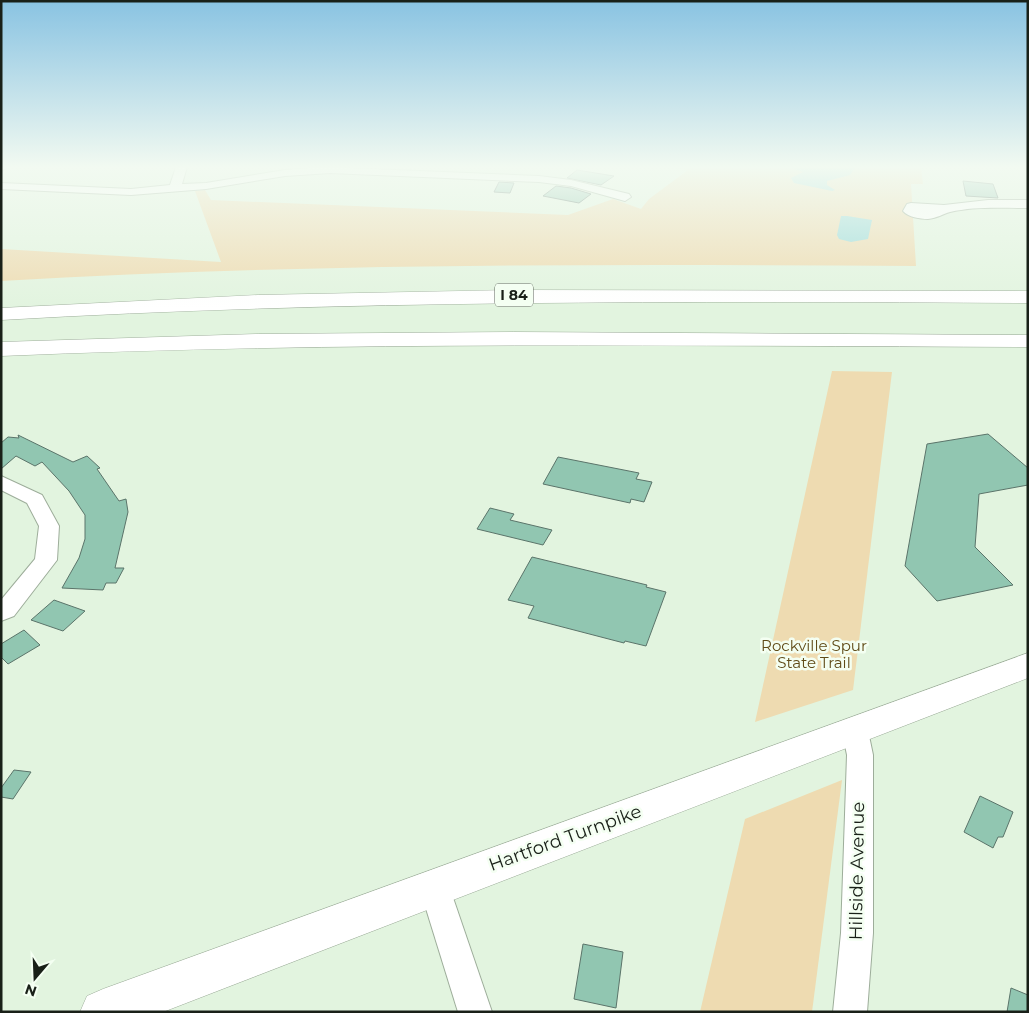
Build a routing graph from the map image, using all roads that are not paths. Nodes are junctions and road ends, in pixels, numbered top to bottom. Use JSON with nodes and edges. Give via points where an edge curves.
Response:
{"nodes":[{"id":1,"x":1028,"y":297,"type":"edge"},
{"id":2,"x":1,"y":314,"type":"edge"},
{"id":3,"x":1028,"y":341,"type":"edge"},
{"id":4,"x":1,"y":349,"type":"edge"},
{"id":5,"x":1,"y":482,"type":"edge"},
{"id":6,"x":1,"y":613,"type":"edge"},
{"id":7,"x":1028,"y":665,"type":"edge"},
{"id":8,"x":855,"y":730,"type":"junction"},
{"id":9,"x":434,"y":886,"type":"junction"},
{"id":10,"x":103,"y":1012,"type":"edge"},
{"id":11,"x":475,"y":1012,"type":"edge"},
{"id":12,"x":850,"y":1012,"type":"edge"}],
"edges":[{"from":1,"to":2,"type":"main road","number":"I 84","via":[[410,296],[231,301]]},
{"from":3,"to":4,"type":"main road","via":[[415,339]]},
{"from":5,"to":6,"type":"street","via":[[35,500],[49,526],[46,560]]},
{"from":7,"to":8,"type":"main road","name":"Hartford Turnpike"},
{"from":8,"to":9,"type":"main road","name":"Hartford Turnpike"},
{"from":8,"to":12,"type":"street","name":"Hillside Avenue","via":[[860,777],[857,933]]},
{"from":9,"to":10,"type":"main road","name":"Hartford Turnpike"},
{"from":9,"to":11,"type":"street"}]}
